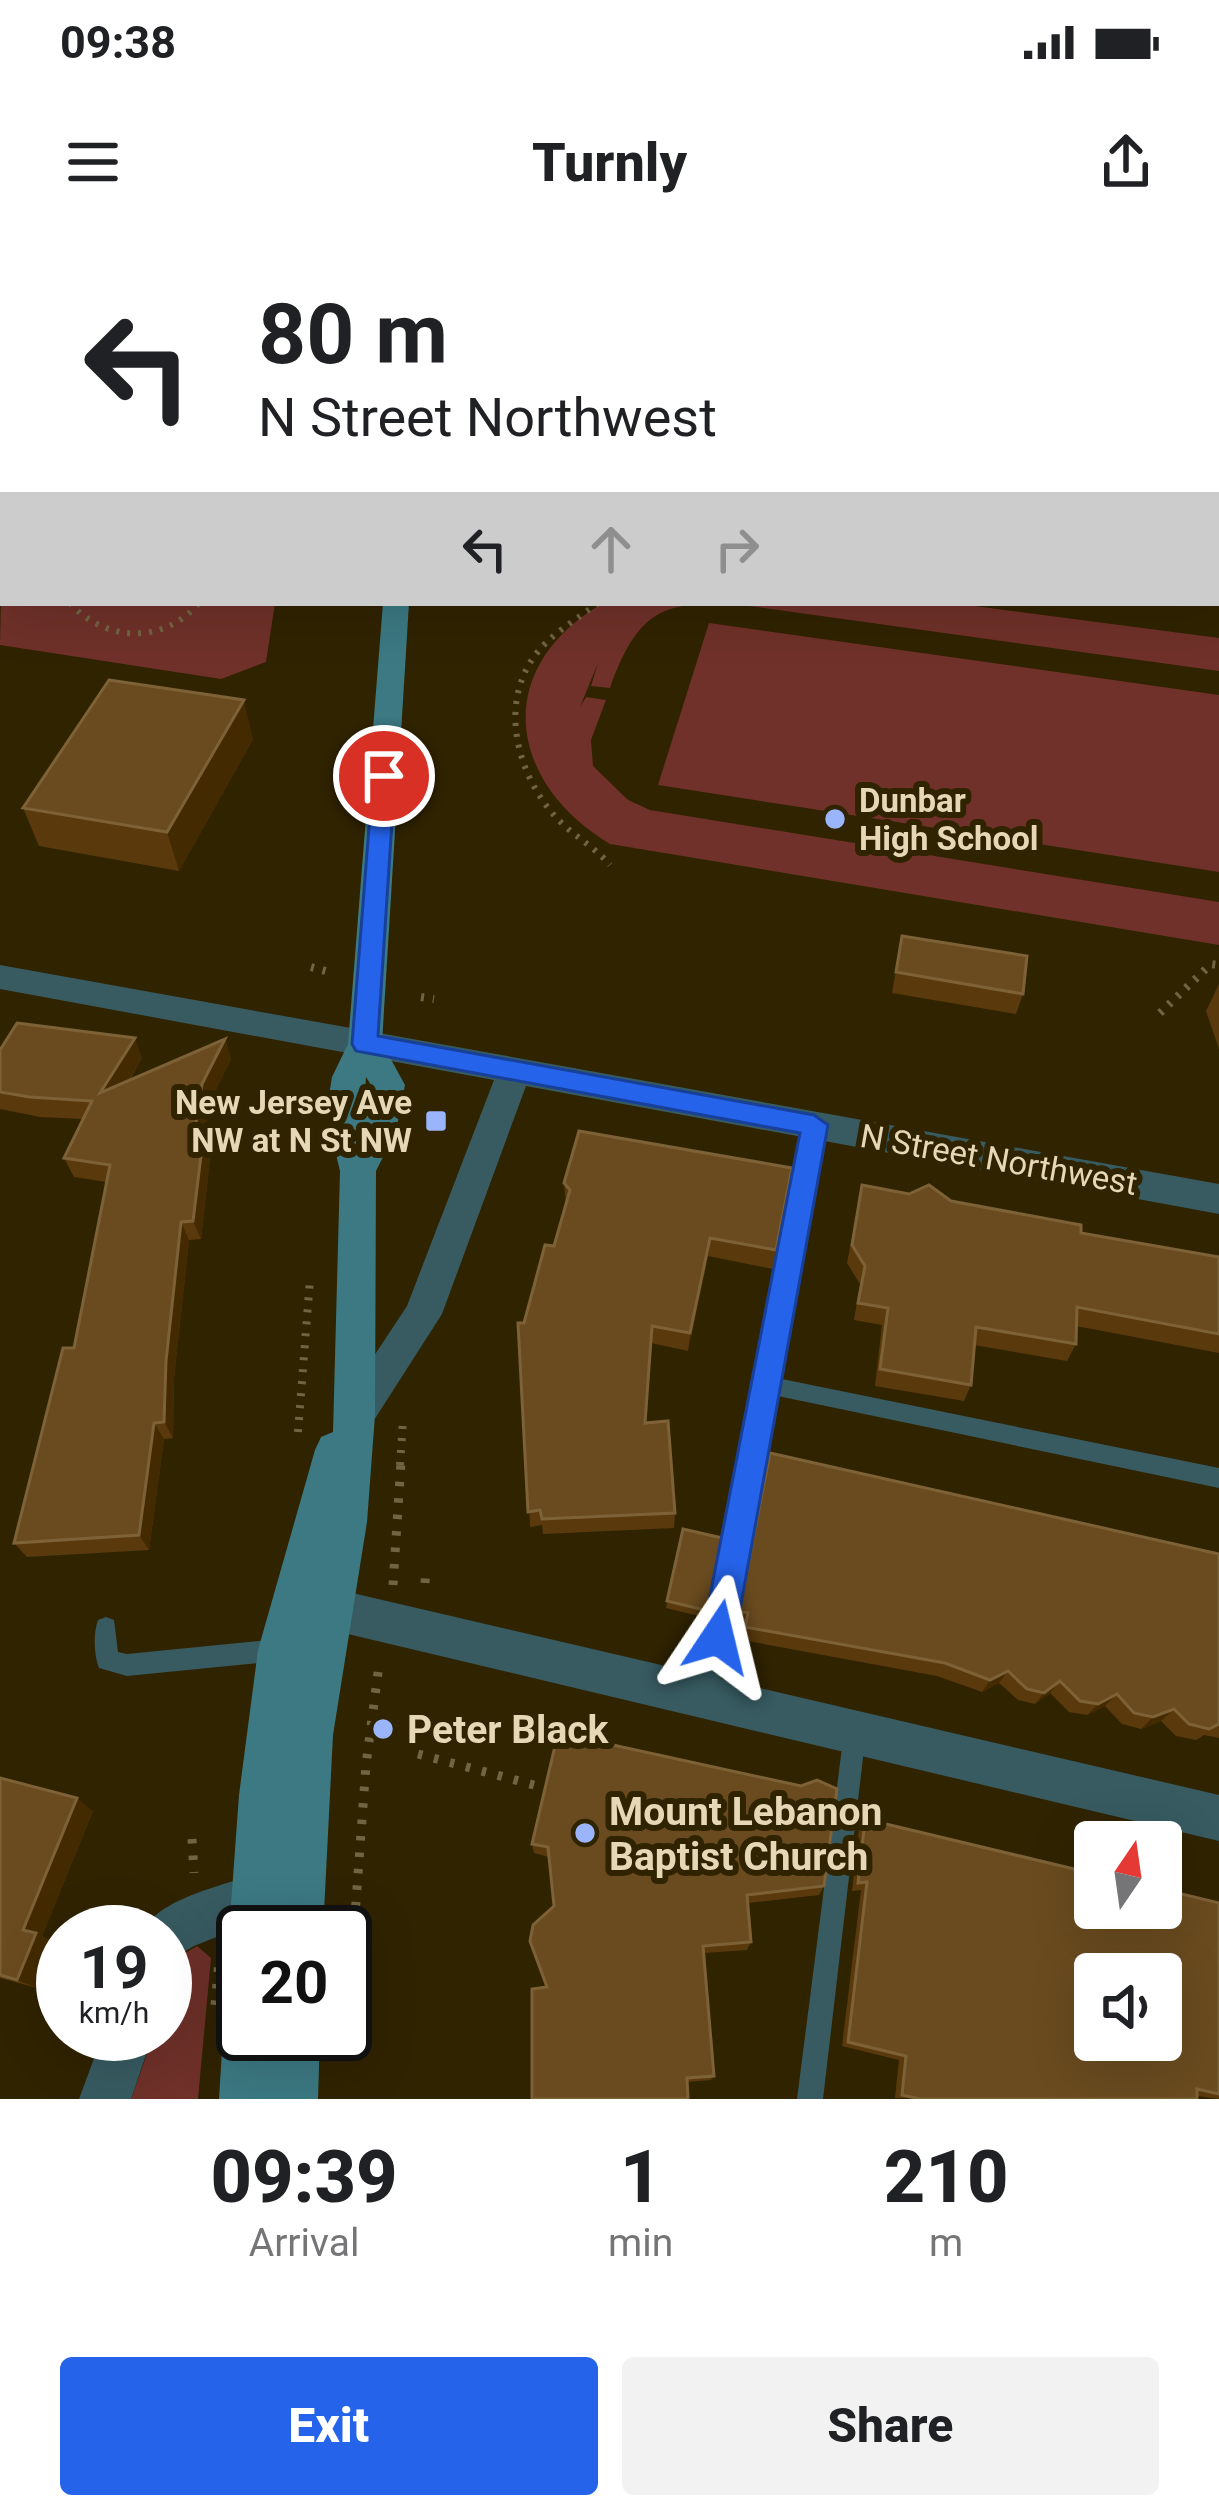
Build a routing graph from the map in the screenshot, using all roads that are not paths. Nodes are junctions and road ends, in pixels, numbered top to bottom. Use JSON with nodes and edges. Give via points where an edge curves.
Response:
{"nodes":[{"id":1,"x":396,"y":606,"type":"edge"},
{"id":2,"x":0,"y":977,"type":"edge"},
{"id":3,"x":365,"y":1044,"type":"junction"},
{"id":4,"x":515,"y":1071,"type":"junction"},
{"id":5,"x":814,"y":1125,"type":"junction"},
{"id":6,"x":1219,"y":1199,"type":"edge"},
{"id":7,"x":766,"y":1384,"type":"junction"},
{"id":8,"x":355,"y":1415,"type":"junction"},
{"id":9,"x":1219,"y":1478,"type":"edge"},
{"id":10,"x":331,"y":1609,"type":"junction"},
{"id":11,"x":106,"y":1628,"type":"dead end"},
{"id":12,"x":280,"y":1650,"type":"junction"},
{"id":13,"x":707,"y":1697,"type":"junction"},
{"id":14,"x":856,"y":1732,"type":"junction"},
{"id":15,"x":1219,"y":1819,"type":"edge"},
{"id":16,"x":255,"y":1905,"type":"edge"},
{"id":17,"x":301,"y":1905,"type":"edge"},
{"id":18,"x":118,"y":2061,"type":"edge"},
{"id":19,"x":247,"y":2061,"type":"edge"},
{"id":20,"x":294,"y":2061,"type":"edge"},
{"id":21,"x":105,"y":2099,"type":"edge"},
{"id":22,"x":245,"y":2099,"type":"edge"},
{"id":23,"x":292,"y":2099,"type":"edge"},
{"id":24,"x":810,"y":2099,"type":"edge"}],
"edges":[{"from":1,"to":3,"type":"street"},
{"from":2,"to":3,"type":"street","name":"N Street Northwest"},
{"from":3,"to":4,"type":"street","name":"N Street Northwest"},
{"from":3,"to":8,"type":"street","via":[[388,1085],[358,1171]]},
{"from":4,"to":5,"type":"street","name":"N Street Northwest"},
{"from":4,"to":8,"type":"street","via":[[423,1314]]},
{"from":5,"to":6,"type":"street","name":"N Street Northwest"},
{"from":5,"to":7,"type":"lane"},
{"from":7,"to":9,"type":"lane"},
{"from":7,"to":13,"type":"lane"},
{"from":8,"to":10,"type":"street"},
{"from":8,"to":12,"type":"street","via":[[335,1449]]},
{"from":10,"to":13,"type":"street"},
{"from":10,"to":17,"type":"street","via":[[310,1735]]},
{"from":11,"to":12,"type":"lane","via":[[107,1660],[127,1665]]},
{"from":12,"to":16,"type":"street"},
{"from":13,"to":14,"type":"street"},
{"from":14,"to":15,"type":"street"},
{"from":14,"to":24,"type":"lane"},
{"from":18,"to":21,"type":"street"},
{"from":19,"to":22,"type":"street"},
{"from":20,"to":23,"type":"street"}]}
